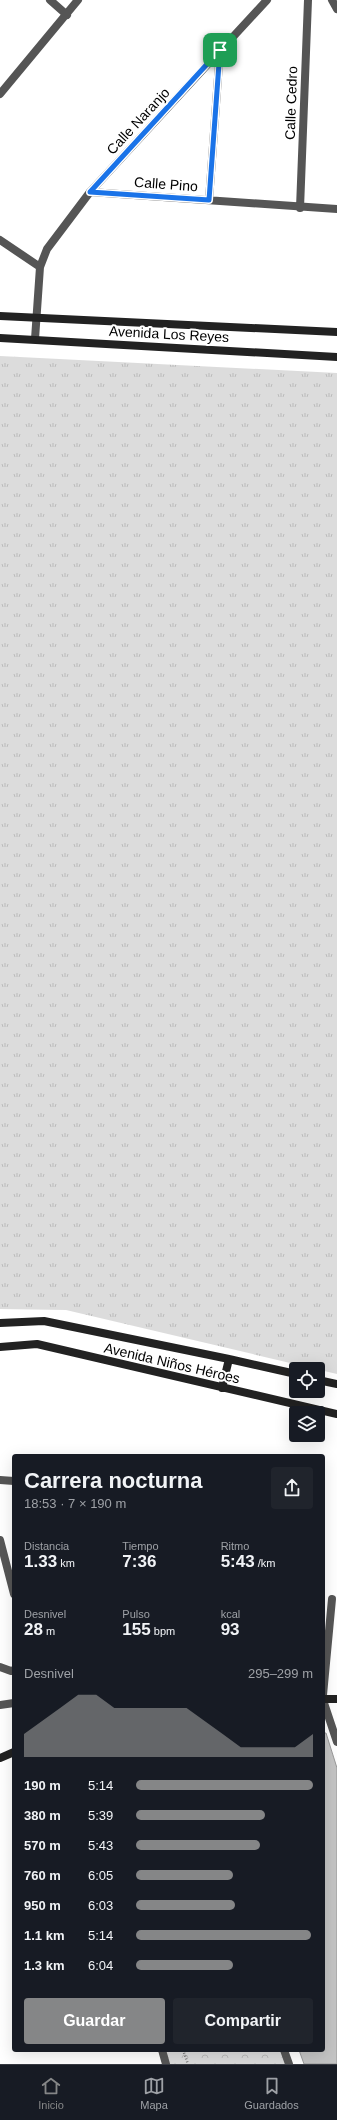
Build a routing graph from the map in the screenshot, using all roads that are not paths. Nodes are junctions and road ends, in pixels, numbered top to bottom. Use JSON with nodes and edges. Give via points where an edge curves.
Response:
{"nodes":[{"id":1,"x":50,"y":0,"type":"edge"},
{"id":2,"x":78,"y":0,"type":"edge"},
{"id":3,"x":267,"y":0,"type":"edge"},
{"id":4,"x":308,"y":0,"type":"edge"},
{"id":5,"x":332,"y":0,"type":"edge"},
{"id":6,"x":337,"y":9,"type":"edge"},
{"id":7,"x":67,"y":15,"type":"junction"},
{"id":8,"x":220,"y":50,"type":"junction"},
{"id":9,"x":0,"y":94,"type":"edge"},
{"id":10,"x":90,"y":192,"type":"junction"},
{"id":11,"x":209,"y":200,"type":"junction"},
{"id":12,"x":300,"y":208,"type":"junction"},
{"id":13,"x":337,"y":209,"type":"edge"},
{"id":14,"x":0,"y":240,"type":"edge"},
{"id":15,"x":40,"y":267,"type":"junction"},
{"id":16,"x":0,"y":316,"type":"edge"},
{"id":17,"x":35,"y":318,"type":"junction"},
{"id":18,"x":337,"y":332,"type":"edge"},
{"id":19,"x":0,"y":338,"type":"edge"},
{"id":20,"x":35,"y":339,"type":"junction"},
{"id":21,"x":337,"y":357,"type":"edge"},
{"id":22,"x":0,"y":1323,"type":"edge"},
{"id":23,"x":0,"y":1347,"type":"edge"},
{"id":24,"x":229,"y":1358,"type":"junction"},
{"id":25,"x":289,"y":1372,"type":"edge"},
{"id":26,"x":325,"y":1381,"type":"edge"},
{"id":27,"x":337,"y":1384,"type":"edge"},
{"id":28,"x":222,"y":1388,"type":"junction"},
{"id":29,"x":337,"y":1414,"type":"edge"},
{"id":30,"x":0,"y":1480,"type":"edge"},
{"id":31,"x":12,"y":1481,"type":"edge"},
{"id":32,"x":0,"y":1540,"type":"edge"},
{"id":33,"x":12,"y":1586,"type":"edge"},
{"id":34,"x":332,"y":1599,"type":"dead end"},
{"id":35,"x":0,"y":1667,"type":"edge"},
{"id":36,"x":12,"y":1671,"type":"edge"},
{"id":37,"x":325,"y":1674,"type":"edge"},
{"id":38,"x":325,"y":1699,"type":"edge"},
{"id":39,"x":337,"y":1699,"type":"edge"},
{"id":40,"x":12,"y":1703,"type":"edge"},
{"id":41,"x":0,"y":1705,"type":"edge"},
{"id":42,"x":325,"y":1705,"type":"edge"},
{"id":43,"x":337,"y":1742,"type":"edge"},
{"id":44,"x":12,"y":1753,"type":"edge"},
{"id":45,"x":0,"y":1758,"type":"edge"},
{"id":46,"x":163,"y":2052,"type":"edge"},
{"id":47,"x":285,"y":2052,"type":"edge"},
{"id":48,"x":166,"y":2064,"type":"edge"},
{"id":49,"x":289,"y":2064,"type":"edge"}],
"edges":[{"from":1,"to":7,"type":"street"},
{"from":2,"to":7,"type":"street"},
{"from":3,"to":8,"type":"street","name":"Calle Naranjo"},
{"from":4,"to":12,"type":"street","name":"Calle Cedro"},
{"from":5,"to":6,"type":"street"},
{"from":7,"to":9,"type":"street"},
{"from":8,"to":10,"type":"street","name":"Calle Naranjo"},
{"from":8,"to":11,"type":"street"},
{"from":10,"to":11,"type":"street","name":"Calle Pino"},
{"from":10,"to":15,"type":"street","name":"Calle Naranjo","via":[[47,249]]},
{"from":11,"to":12,"type":"street","name":"Calle Pino"},
{"from":12,"to":13,"type":"street","name":"Calle Pino"},
{"from":14,"to":15,"type":"street"},
{"from":15,"to":17,"type":"street","name":"Calle Naranjo"},
{"from":16,"to":17,"type":"street","name":"Avenida Los Reyes"},
{"from":17,"to":18,"type":"street","name":"Avenida Los Reyes"},
{"from":17,"to":20,"type":"street","name":"Calle Naranjo"},
{"from":19,"to":20,"type":"street","name":"Avenida Los Reyes"},
{"from":20,"to":21,"type":"street","name":"Avenida Los Reyes"},
{"from":22,"to":24,"type":"street","name":"Avenida Niños Héroes","via":[[44,1321]]},
{"from":23,"to":28,"type":"street","name":"Avenida Niños Héroes","via":[[37,1344]]},
{"from":24,"to":25,"type":"street","name":"Avenida Niños Héroes"},
{"from":24,"to":28,"type":"street"},
{"from":26,"to":27,"type":"street"},
{"from":28,"to":29,"type":"street","name":"Avenida Niños Héroes"},
{"from":30,"to":31,"type":"street"},
{"from":32,"to":33,"type":"street"},
{"from":34,"to":37,"type":"street"},
{"from":35,"to":36,"type":"street"},
{"from":38,"to":39,"type":"street"},
{"from":40,"to":41,"type":"street"},
{"from":42,"to":43,"type":"street"},
{"from":44,"to":45,"type":"street"},
{"from":46,"to":48,"type":"street"},
{"from":47,"to":49,"type":"street"}]}
